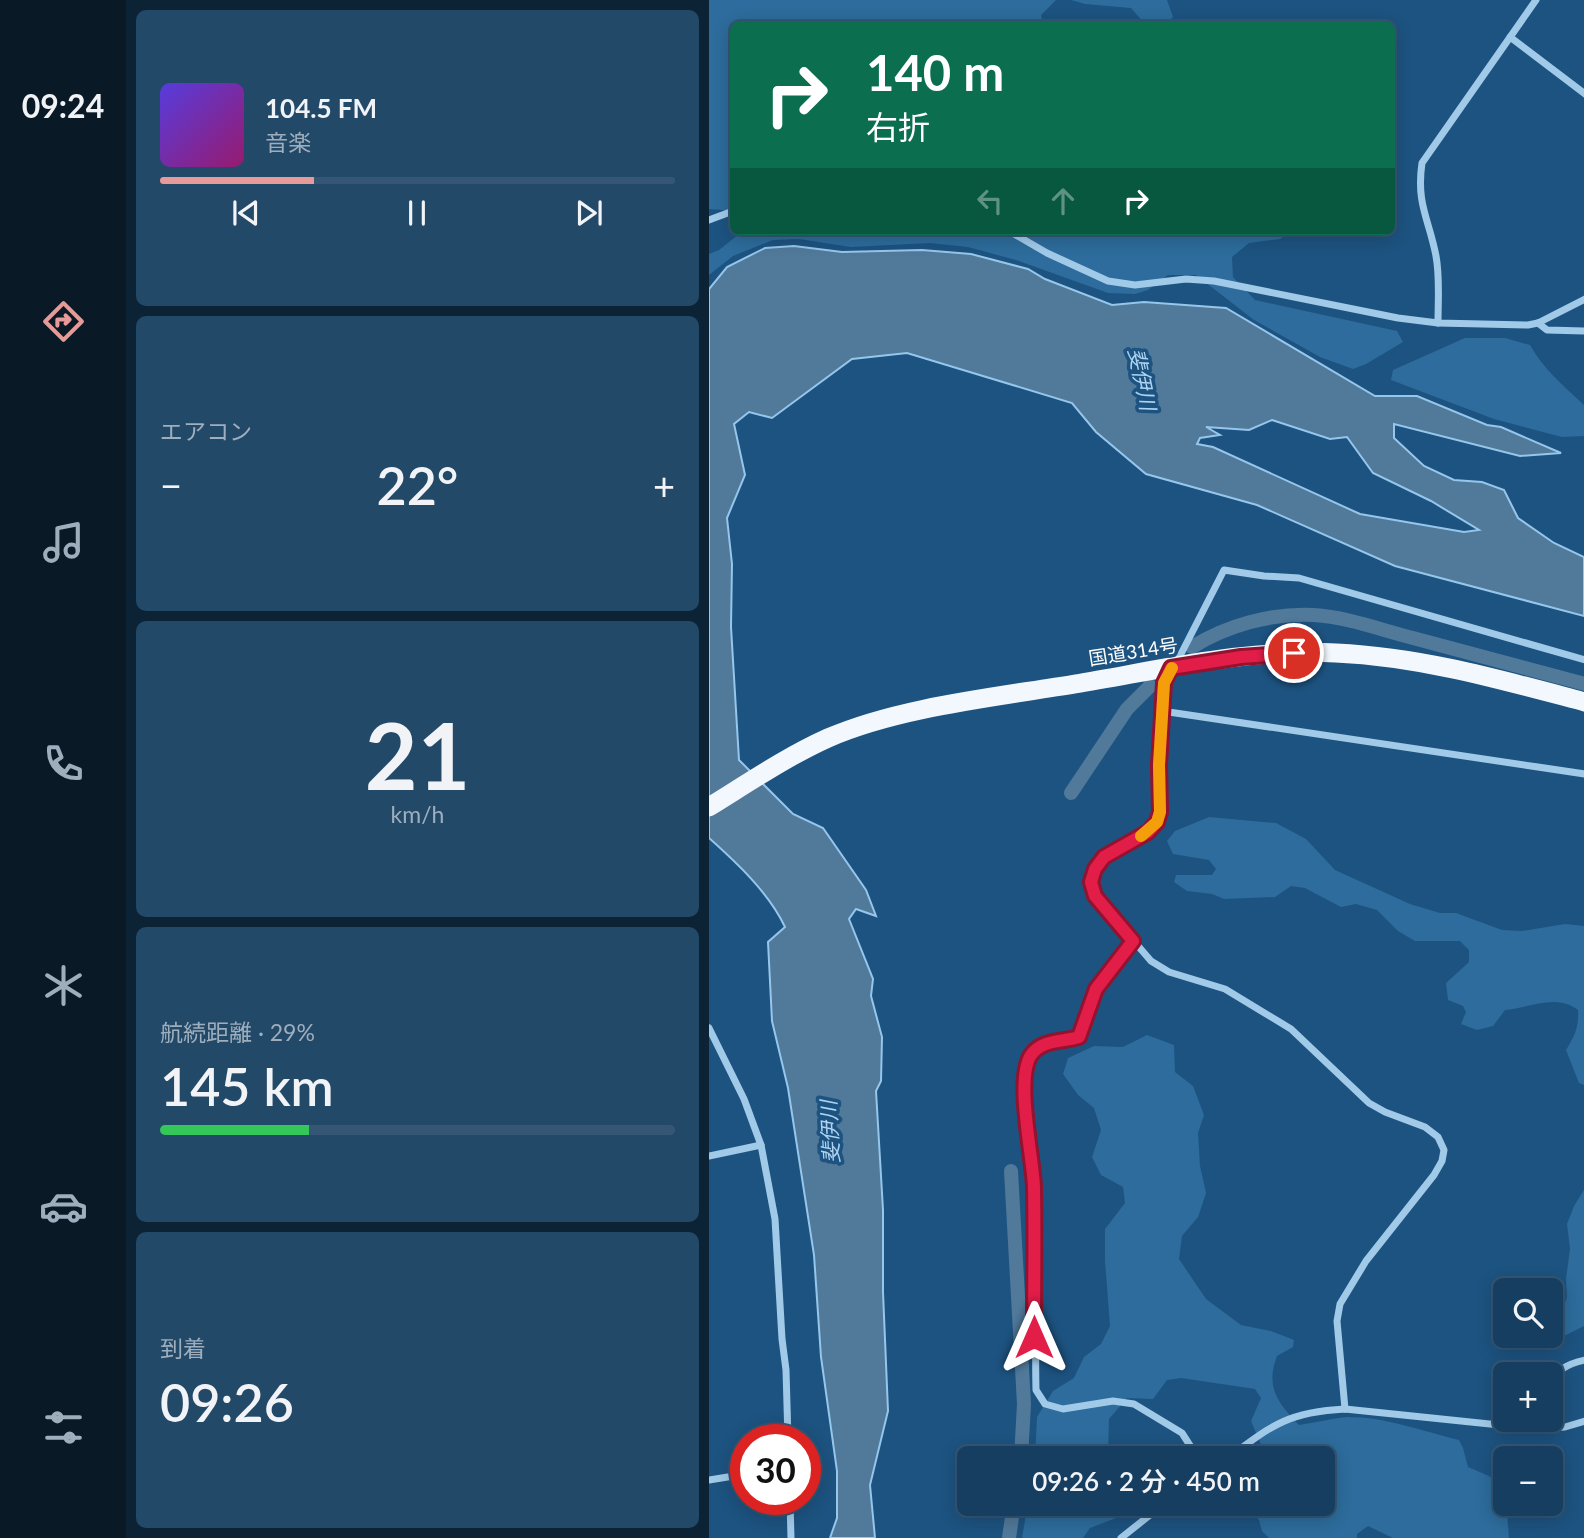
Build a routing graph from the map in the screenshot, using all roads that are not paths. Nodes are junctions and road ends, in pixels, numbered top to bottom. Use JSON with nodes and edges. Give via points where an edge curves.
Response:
{"nodes":[{"id":1,"x":1536,"y":0,"type":"edge"},
{"id":2,"x":1510,"y":37,"type":"junction"},
{"id":3,"x":1584,"y":94,"type":"edge"},
{"id":4,"x":730,"y":212,"type":"edge"},
{"id":5,"x":709,"y":220,"type":"edge"},
{"id":6,"x":1016,"y":235,"type":"edge"},
{"id":7,"x":1584,"y":299,"type":"edge"},
{"id":8,"x":1438,"y":323,"type":"junction"},
{"id":9,"x":1538,"y":323,"type":"junction"},
{"id":10,"x":1584,"y":331,"type":"edge"},
{"id":11,"x":1584,"y":660,"type":"edge"},
{"id":12,"x":1171,"y":668,"type":"junction"},
{"id":13,"x":1584,"y":702,"type":"edge"},
{"id":14,"x":1162,"y":711,"type":"junction"},
{"id":15,"x":1584,"y":774,"type":"edge"},
{"id":16,"x":709,"y":807,"type":"edge"},
{"id":17,"x":1133,"y":941,"type":"junction"},
{"id":18,"x":709,"y":1028,"type":"edge"},
{"id":19,"x":761,"y":1144,"type":"junction"},
{"id":20,"x":709,"y":1156,"type":"edge"},
{"id":21,"x":1584,"y":1360,"type":"edge"},
{"id":22,"x":1563,"y":1367,"type":"edge"},
{"id":23,"x":1345,"y":1409,"type":"junction"},
{"id":24,"x":1584,"y":1421,"type":"edge"},
{"id":25,"x":788,"y":1424,"type":"edge"},
{"id":26,"x":1493,"y":1424,"type":"edge"},
{"id":27,"x":1563,"y":1427,"type":"edge"},
{"id":28,"x":1190,"y":1446,"type":"edge"},
{"id":29,"x":1244,"y":1446,"type":"edge"},
{"id":30,"x":730,"y":1477,"type":"edge"},
{"id":31,"x":709,"y":1480,"type":"edge"},
{"id":32,"x":790,"y":1515,"type":"edge"},
{"id":33,"x":1149,"y":1516,"type":"edge"},
{"id":34,"x":791,"y":1538,"type":"edge"},
{"id":35,"x":1121,"y":1538,"type":"edge"}],
"edges":[{"from":1,"to":2,"type":"street"},
{"from":2,"to":3,"type":"street"},
{"from":2,"to":8,"type":"street","via":[[1422,163],[1419,184],[1436,255]]},
{"from":4,"to":5,"type":"street"},
{"from":6,"to":8,"type":"street","via":[[1107,281],[1135,285],[1214,281]]},
{"from":7,"to":9,"type":"street"},
{"from":8,"to":9,"type":"street"},
{"from":9,"to":10,"type":"street","via":[[1547,330]]},
{"from":11,"to":12,"type":"street","via":[[1299,579],[1224,570]]},
{"from":12,"to":13,"type":"highway","name":"国道314号","via":[[1294,653],[1376,656],[1432,663]]},
{"from":12,"to":14,"type":"street","via":[[1164,683]]},
{"from":12,"to":16,"type":"highway","name":"国道314号","via":[[885,719],[828,738]]},
{"from":14,"to":15,"type":"street"},
{"from":14,"to":17,"type":"street","via":[[1157,822],[1104,857],[1091,882],[1095,896]]},
{"from":17,"to":23,"type":"street","via":[[1169,972],[1225,989],[1291,1029],[1369,1103],[1425,1128],[1438,1137],[1444,1150],[1434,1175],[1366,1261],[1340,1304],[1337,1321]]},
{"from":17,"to":28,"type":"street","via":[[1096,989],[1079,1037],[1047,1043],[1029,1057],[1025,1107],[1033,1174],[1036,1390],[1045,1404],[1063,1409],[1113,1401],[1134,1404],[1181,1433]]},
{"from":18,"to":19,"type":"street"},
{"from":19,"to":20,"type":"street"},
{"from":19,"to":25,"type":"street","via":[[775,1219]]},
{"from":21,"to":22,"type":"street"},
{"from":23,"to":26,"type":"street"},
{"from":23,"to":29,"type":"street","via":[[1302,1414],[1271,1425]]},
{"from":24,"to":27,"type":"street"},
{"from":30,"to":31,"type":"street"},
{"from":32,"to":34,"type":"street"},
{"from":33,"to":35,"type":"street"}]}
